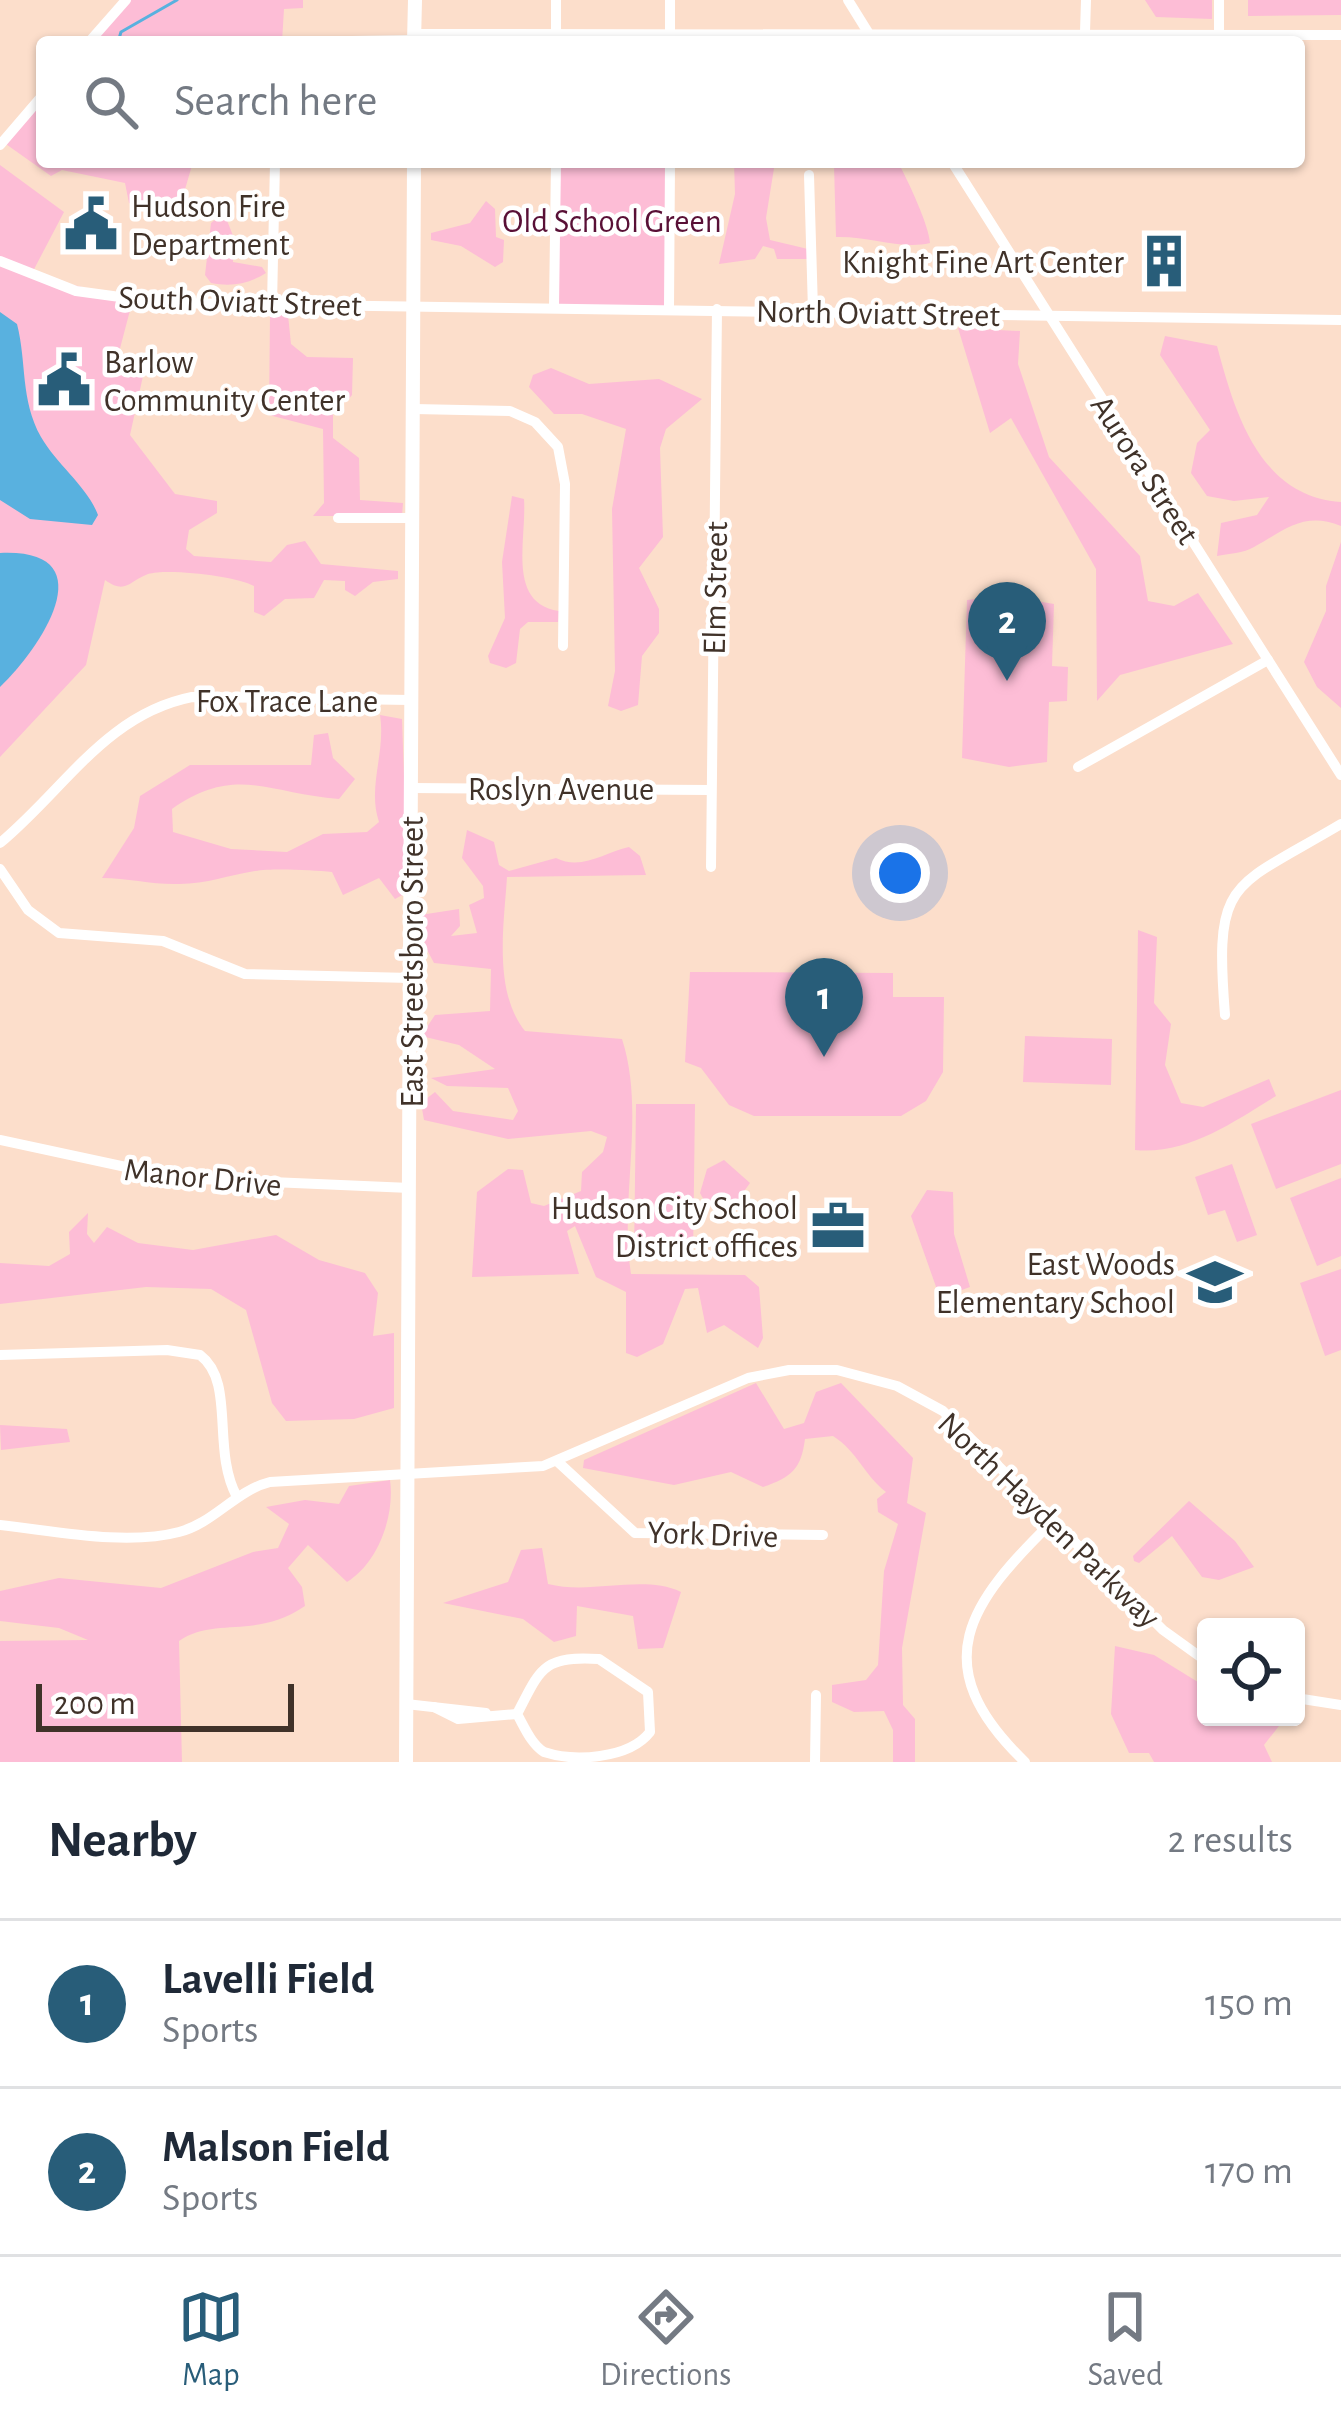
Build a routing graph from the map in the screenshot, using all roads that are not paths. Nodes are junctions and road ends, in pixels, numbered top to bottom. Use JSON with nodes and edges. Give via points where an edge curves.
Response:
{"nodes":[{"id":1,"x":126,"y":0,"type":"edge"},
{"id":2,"x":415,"y":0,"type":"edge"},
{"id":3,"x":556,"y":0,"type":"edge"},
{"id":4,"x":670,"y":0,"type":"edge"},
{"id":5,"x":848,"y":0,"type":"edge"},
{"id":6,"x":1085,"y":0,"type":"edge"},
{"id":7,"x":1219,"y":0,"type":"edge"},
{"id":8,"x":1085,"y":32,"type":"junction"},
{"id":9,"x":1219,"y":33,"type":"junction"},
{"id":10,"x":1341,"y":35,"type":"edge"},
{"id":11,"x":94,"y":36,"type":"edge"},
{"id":12,"x":414,"y":36,"type":"edge"},
{"id":13,"x":556,"y":36,"type":"edge"},
{"id":14,"x":670,"y":36,"type":"edge"},
{"id":15,"x":871,"y":36,"type":"edge"},
{"id":16,"x":943,"y":36,"type":"edge"},
{"id":17,"x":36,"y":104,"type":"edge"},
{"id":18,"x":0,"y":145,"type":"edge"},
{"id":19,"x":275,"y":168,"type":"edge"},
{"id":20,"x":414,"y":168,"type":"edge"},
{"id":21,"x":556,"y":168,"type":"edge"},
{"id":22,"x":670,"y":168,"type":"edge"},
{"id":23,"x":956,"y":168,"type":"edge"},
{"id":24,"x":808,"y":175,"type":"dead end"},
{"id":25,"x":0,"y":261,"type":"edge"},
{"id":26,"x":272,"y":305,"type":"junction"},
{"id":27,"x":415,"y":305,"type":"junction"},
{"id":28,"x":554,"y":307,"type":"junction"},
{"id":29,"x":669,"y":308,"type":"junction"},
{"id":30,"x":717,"y":309,"type":"junction"},
{"id":31,"x":813,"y":310,"type":"junction"},
{"id":32,"x":1048,"y":316,"type":"junction"},
{"id":33,"x":1341,"y":320,"type":"edge"},
{"id":34,"x":414,"y":409,"type":"junction"},
{"id":35,"x":338,"y":518,"type":"dead end"},
{"id":36,"x":413,"y":518,"type":"junction"},
{"id":37,"x":563,"y":646,"type":"dead end"},
{"id":38,"x":1268,"y":660,"type":"junction"},
{"id":39,"x":412,"y":700,"type":"junction"},
{"id":40,"x":1078,"y":767,"type":"dead end"},
{"id":41,"x":1341,"y":775,"type":"edge"},
{"id":42,"x":411,"y":788,"type":"junction"},
{"id":43,"x":711,"y":790,"type":"junction"},
{"id":44,"x":1341,"y":824,"type":"edge"},
{"id":45,"x":0,"y":842,"type":"edge"},
{"id":46,"x":711,"y":867,"type":"dead end"},
{"id":47,"x":0,"y":868,"type":"edge"},
{"id":48,"x":411,"y":978,"type":"junction"},
{"id":49,"x":1225,"y":1015,"type":"dead end"},
{"id":50,"x":0,"y":1140,"type":"edge"},
{"id":51,"x":410,"y":1188,"type":"junction"},
{"id":52,"x":0,"y":1355,"type":"edge"},
{"id":53,"x":953,"y":1397,"type":"dead end"},
{"id":54,"x":944,"y":1411,"type":"junction"},
{"id":55,"x":558,"y":1462,"type":"junction"},
{"id":56,"x":408,"y":1472,"type":"junction"},
{"id":57,"x":237,"y":1497,"type":"junction"},
{"id":58,"x":1054,"y":1520,"type":"junction"},
{"id":59,"x":0,"y":1525,"type":"edge"},
{"id":60,"x":823,"y":1535,"type":"dead end"},
{"id":61,"x":1197,"y":1655,"type":"edge"},
{"id":62,"x":816,"y":1695,"type":"dead end"},
{"id":63,"x":1305,"y":1699,"type":"edge"},
{"id":64,"x":406,"y":1704,"type":"junction"},
{"id":65,"x":1341,"y":1705,"type":"edge"},
{"id":66,"x":517,"y":1714,"type":"junction"},
{"id":67,"x":406,"y":1762,"type":"edge"},
{"id":68,"x":815,"y":1762,"type":"edge"},
{"id":69,"x":1025,"y":1762,"type":"edge"}],
"edges":[{"from":1,"to":11,"type":"street"},
{"from":2,"to":12,"type":"main road"},
{"from":3,"to":13,"type":"street"},
{"from":4,"to":14,"type":"street"},
{"from":5,"to":15,"type":"street"},
{"from":6,"to":8,"type":"street"},
{"from":7,"to":9,"type":"street"},
{"from":8,"to":9,"type":"street"},
{"from":8,"to":16,"type":"street"},
{"from":9,"to":10,"type":"street"},
{"from":17,"to":18,"type":"street"},
{"from":19,"to":26,"type":"street"},
{"from":20,"to":27,"type":"main road","name":"East Streetsboro Street"},
{"from":21,"to":28,"type":"street"},
{"from":22,"to":29,"type":"street"},
{"from":23,"to":32,"type":"street","name":"Aurora Street"},
{"from":24,"to":31,"type":"street"},
{"from":25,"to":26,"type":"street","name":"South Oviatt Street","via":[[76,291]]},
{"from":26,"to":27,"type":"street","name":"South Oviatt Street"},
{"from":27,"to":28,"type":"street","name":"North Oviatt Street"},
{"from":27,"to":34,"type":"main road","name":"East Streetsboro Street"},
{"from":28,"to":29,"type":"street","name":"North Oviatt Street"},
{"from":29,"to":30,"type":"street","name":"North Oviatt Street"},
{"from":30,"to":31,"type":"street","name":"North Oviatt Street"},
{"from":30,"to":43,"type":"street","name":"Elm Street"},
{"from":31,"to":32,"type":"street","name":"North Oviatt Street"},
{"from":32,"to":33,"type":"street","name":"North Oviatt Street"},
{"from":32,"to":38,"type":"street","name":"Aurora Street"},
{"from":34,"to":36,"type":"main road","name":"East Streetsboro Street"},
{"from":34,"to":37,"type":"street","via":[[510,411],[552,437],[565,484]]},
{"from":35,"to":36,"type":"street"},
{"from":36,"to":39,"type":"main road","name":"East Streetsboro Street"},
{"from":38,"to":40,"type":"street"},
{"from":38,"to":41,"type":"street","name":"Aurora Street"},
{"from":39,"to":42,"type":"main road","name":"East Streetsboro Street"},
{"from":39,"to":45,"type":"street","name":"Fox Trace Lane","via":[[168,702],[123,723]]},
{"from":42,"to":43,"type":"street","name":"Roslyn Avenue"},
{"from":42,"to":48,"type":"main road","name":"East Streetsboro Street"},
{"from":43,"to":46,"type":"street","name":"Elm Street"},
{"from":44,"to":49,"type":"street","via":[[1232,894],[1221,928]]},
{"from":47,"to":48,"type":"street","via":[[28,910],[58,933],[163,941],[245,974]]},
{"from":48,"to":51,"type":"main road","name":"East Streetsboro Street"},
{"from":50,"to":51,"type":"street","name":"Manor Drive","via":[[176,1178]]},
{"from":51,"to":56,"type":"main road","name":"East Streetsboro Street"},
{"from":52,"to":57,"type":"street","via":[[200,1355],[221,1382],[221,1457]]},
{"from":53,"to":54,"type":"street"},
{"from":54,"to":55,"type":"street","name":"North Hayden Parkway","via":[[874,1378],[789,1370],[730,1384]]},
{"from":54,"to":58,"type":"street","name":"North Hayden Parkway"},
{"from":55,"to":56,"type":"street","name":"North Hayden Parkway"},
{"from":55,"to":60,"type":"street","name":"York Drive","via":[[635,1533]]},
{"from":56,"to":57,"type":"street","name":"North Hayden Parkway","via":[[270,1483]]},
{"from":56,"to":64,"type":"main road","name":"East Streetsboro Street"},
{"from":57,"to":59,"type":"street","name":"North Hayden Parkway","via":[[200,1523],[159,1535]]},
{"from":58,"to":61,"type":"street","name":"North Hayden Parkway"},
{"from":58,"to":69,"type":"street","via":[[998,1575],[969,1634],[979,1706]]},
{"from":62,"to":68,"type":"street"},
{"from":63,"to":65,"type":"street"},
{"from":64,"to":66,"type":"street","via":[[458,1719]]},
{"from":64,"to":67,"type":"main road","name":"East Streetsboro Street"},
{"from":66,"to":66,"type":"street","via":[[542,1751],[576,1760],[632,1747],[652,1725],[644,1688],[592,1658],[539,1669]]}]}
